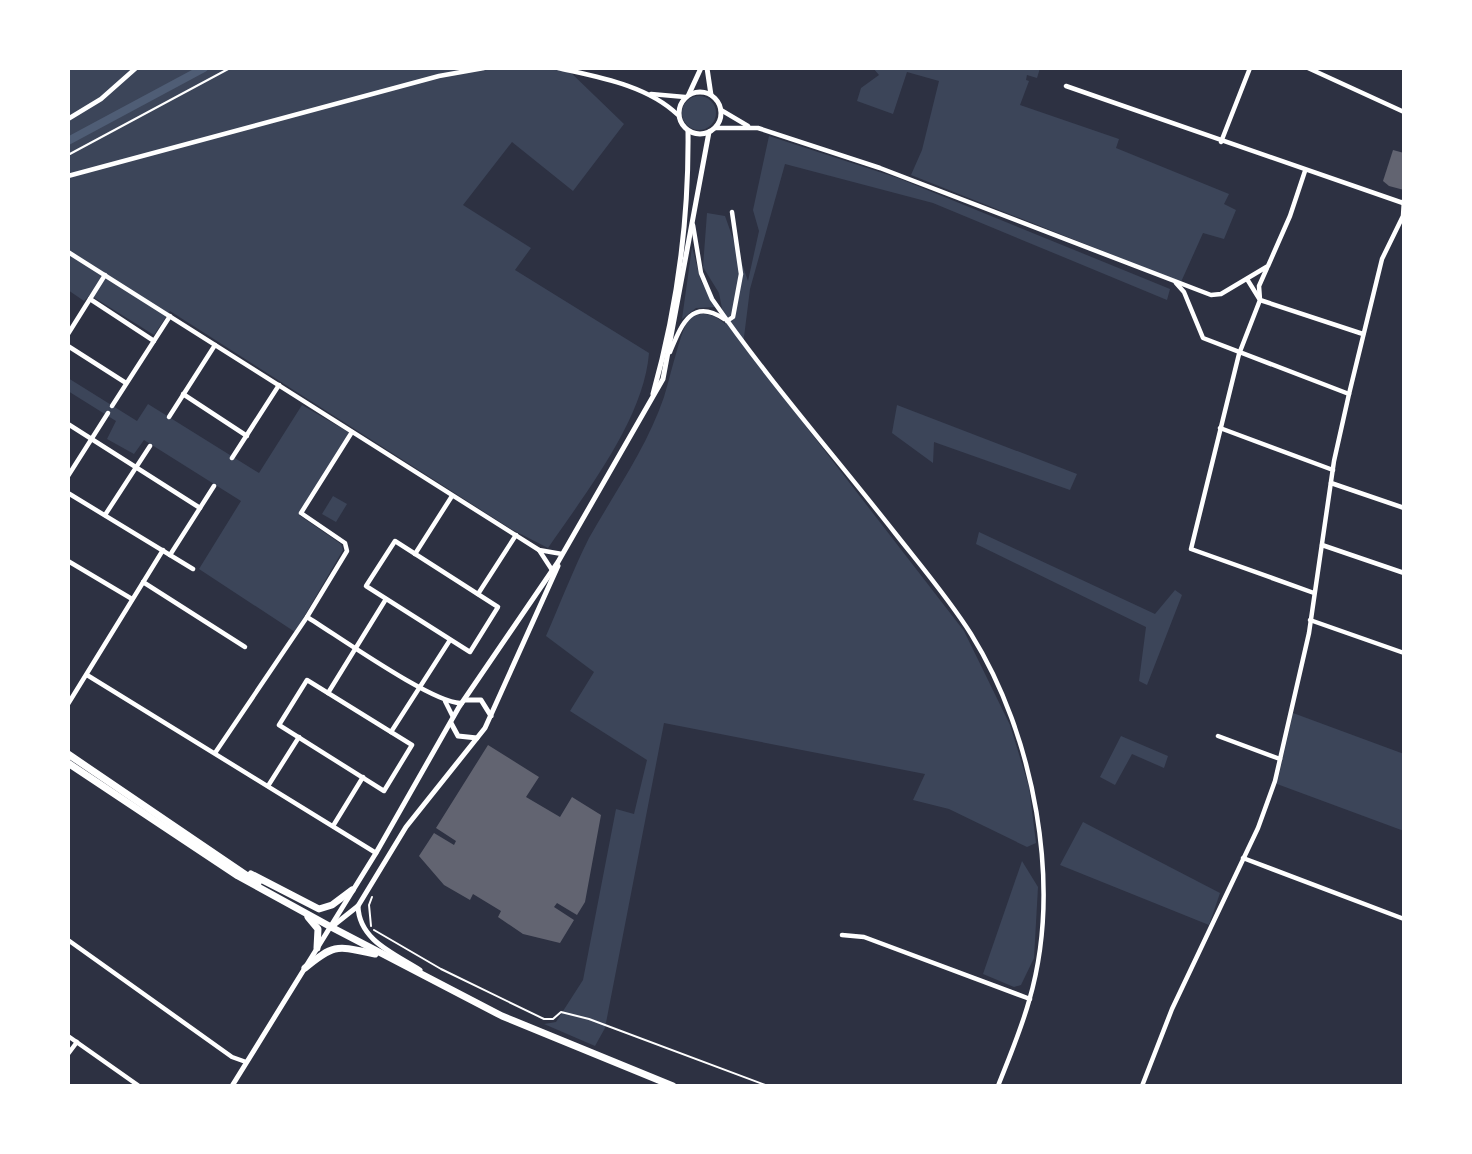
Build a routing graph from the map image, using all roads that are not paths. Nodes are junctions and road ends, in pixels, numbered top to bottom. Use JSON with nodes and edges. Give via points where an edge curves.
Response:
{"nodes":[{"id":1,"x":136,"y":68,"type":"edge"},
{"id":2,"x":484,"y":68,"type":"edge"},
{"id":3,"x":558,"y":68,"type":"edge"},
{"id":4,"x":701,"y":68,"type":"edge"},
{"id":5,"x":707,"y":68,"type":"edge"},
{"id":6,"x":1250,"y":68,"type":"edge"},
{"id":7,"x":1308,"y":68,"type":"edge"},
{"id":8,"x":1066,"y":86,"type":"dead end"},
{"id":9,"x":646,"y":94,"type":"junction"},
{"id":10,"x":711,"y":95,"type":"junction"},
{"id":11,"x":687,"y":96,"type":"junction"},
{"id":12,"x":721,"y":110,"type":"junction"},
{"id":13,"x":1404,"y":112,"type":"edge"},
{"id":14,"x":678,"y":115,"type":"junction"},
{"id":15,"x":68,"y":119,"type":"edge"},
{"id":16,"x":749,"y":127,"type":"junction"},
{"id":17,"x":712,"y":130,"type":"junction"},
{"id":18,"x":688,"y":131,"type":"junction"},
{"id":19,"x":1221,"y":142,"type":"junction"},
{"id":20,"x":1305,"y":171,"type":"junction"},
{"id":21,"x":68,"y":176,"type":"edge"},
{"id":22,"x":1403,"y":201,"type":"edge"},
{"id":23,"x":732,"y":212,"type":"dead end"},
{"id":24,"x":692,"y":215,"type":"junction"},
{"id":25,"x":1403,"y":217,"type":"edge"},
{"id":26,"x":68,"y":252,"type":"edge"},
{"id":27,"x":1268,"y":266,"type":"junction"},
{"id":28,"x":105,"y":275,"type":"junction"},
{"id":29,"x":1247,"y":279,"type":"junction"},
{"id":30,"x":1175,"y":282,"type":"junction"},
{"id":31,"x":90,"y":299,"type":"junction"},
{"id":32,"x":1260,"y":300,"type":"junction"},
{"id":33,"x":170,"y":316,"type":"junction"},
{"id":34,"x":727,"y":321,"type":"junction"},
{"id":35,"x":68,"y":334,"type":"edge"},
{"id":36,"x":1363,"y":334,"type":"junction"},
{"id":37,"x":154,"y":341,"type":"junction"},
{"id":38,"x":215,"y":345,"type":"junction"},
{"id":39,"x":68,"y":346,"type":"edge"},
{"id":40,"x":670,"y":352,"type":"junction"},
{"id":41,"x":1239,"y":354,"type":"junction"},
{"id":42,"x":126,"y":383,"type":"junction"},
{"id":43,"x":279,"y":385,"type":"junction"},
{"id":44,"x":183,"y":394,"type":"junction"},
{"id":45,"x":1349,"y":394,"type":"junction"},
{"id":46,"x":650,"y":402,"type":"junction"},
{"id":47,"x":112,"y":405,"type":"dead end"},
{"id":48,"x":108,"y":412,"type":"dead end"},
{"id":49,"x":169,"y":417,"type":"dead end"},
{"id":50,"x":68,"y":424,"type":"edge"},
{"id":51,"x":1220,"y":428,"type":"junction"},
{"id":52,"x":352,"y":432,"type":"junction"},
{"id":53,"x":247,"y":436,"type":"junction"},
{"id":54,"x":92,"y":439,"type":"junction"},
{"id":55,"x":150,"y":446,"type":"dead end"},
{"id":56,"x":232,"y":458,"type":"dead end"},
{"id":57,"x":136,"y":467,"type":"junction"},
{"id":58,"x":1333,"y":470,"type":"junction"},
{"id":59,"x":68,"y":477,"type":"edge"},
{"id":60,"x":1331,"y":483,"type":"junction"},
{"id":61,"x":214,"y":486,"type":"dead end"},
{"id":62,"x":68,"y":493,"type":"edge"},
{"id":63,"x":452,"y":495,"type":"junction"},
{"id":64,"x":200,"y":508,"type":"junction"},
{"id":65,"x":1404,"y":508,"type":"edge"},
{"id":66,"x":106,"y":515,"type":"junction"},
{"id":67,"x":516,"y":535,"type":"junction"},
{"id":68,"x":1322,"y":545,"type":"junction"},
{"id":69,"x":567,"y":546,"type":"junction"},
{"id":70,"x":163,"y":550,"type":"junction"},
{"id":71,"x":539,"y":550,"type":"junction"},
{"id":72,"x":415,"y":554,"type":"junction"},
{"id":73,"x":554,"y":554,"type":"junction"},
{"id":74,"x":562,"y":554,"type":"junction"},
{"id":75,"x":170,"y":555,"type":"junction"},
{"id":76,"x":68,"y":561,"type":"edge"},
{"id":77,"x":556,"y":566,"type":"junction"},
{"id":78,"x":193,"y":569,"type":"dead end"},
{"id":79,"x":1404,"y":573,"type":"edge"},
{"id":80,"x":143,"y":582,"type":"junction"},
{"id":81,"x":1314,"y":593,"type":"junction"},
{"id":82,"x":478,"y":594,"type":"junction"},
{"id":83,"x":132,"y":599,"type":"junction"},
{"id":84,"x":386,"y":599,"type":"junction"},
{"id":85,"x":307,"y":617,"type":"junction"},
{"id":86,"x":1310,"y":620,"type":"junction"},
{"id":87,"x":450,"y":640,"type":"junction"},
{"id":88,"x":356,"y":647,"type":"junction"},
{"id":89,"x":245,"y":648,"type":"dead end"},
{"id":90,"x":1404,"y":653,"type":"edge"},
{"id":91,"x":87,"y":675,"type":"junction"},
{"id":92,"x":420,"y":687,"type":"junction"},
{"id":93,"x":328,"y":693,"type":"junction"},
{"id":94,"x":444,"y":700,"type":"junction"},
{"id":95,"x":463,"y":701,"type":"junction"},
{"id":96,"x":68,"y":704,"type":"edge"},
{"id":97,"x":491,"y":716,"type":"junction"},
{"id":98,"x":452,"y":720,"type":"junction"},
{"id":99,"x":391,"y":732,"type":"junction"},
{"id":100,"x":1218,"y":736,"type":"dead end"},
{"id":101,"x":299,"y":737,"type":"junction"},
{"id":102,"x":477,"y":738,"type":"junction"},
{"id":103,"x":215,"y":753,"type":"junction"},
{"id":104,"x":68,"y":754,"type":"edge"},
{"id":105,"x":1280,"y":759,"type":"junction"},
{"id":106,"x":68,"y":763,"type":"edge"},
{"id":107,"x":363,"y":777,"type":"junction"},
{"id":108,"x":268,"y":786,"type":"junction"},
{"id":109,"x":333,"y":827,"type":"junction"},
{"id":110,"x":376,"y":852,"type":"junction"},
{"id":111,"x":1244,"y":858,"type":"junction"},
{"id":112,"x":242,"y":870,"type":"junction"},
{"id":113,"x":352,"y":890,"type":"junction"},
{"id":114,"x":273,"y":894,"type":"junction"},
{"id":115,"x":358,"y":906,"type":"junction"},
{"id":116,"x":303,"y":911,"type":"junction"},
{"id":117,"x":1404,"y":919,"type":"edge"},
{"id":118,"x":331,"y":928,"type":"junction"},
{"id":119,"x":842,"y":935,"type":"dead end"},
{"id":120,"x":68,"y":940,"type":"edge"},
{"id":121,"x":317,"y":948,"type":"junction"},
{"id":122,"x":386,"y":956,"type":"junction"},
{"id":123,"x":305,"y":968,"type":"junction"},
{"id":124,"x":466,"y":999,"type":"junction"},
{"id":125,"x":1030,"y":999,"type":"junction"},
{"id":126,"x":68,"y":1036,"type":"edge"},
{"id":127,"x":77,"y":1042,"type":"junction"},
{"id":128,"x":68,"y":1054,"type":"edge"},
{"id":129,"x":232,"y":1057,"type":"junction"},
{"id":130,"x":246,"y":1062,"type":"junction"},
{"id":131,"x":242,"y":1069,"type":"junction"},
{"id":132,"x":669,"y":1085,"type":"edge"},
{"id":133,"x":139,"y":1086,"type":"edge"},
{"id":134,"x":232,"y":1086,"type":"edge"},
{"id":135,"x":998,"y":1086,"type":"edge"},
{"id":136,"x":1142,"y":1086,"type":"edge"}],
"edges":[{"from":1,"to":15,"type":"street","via":[[101,99]]},
{"from":2,"to":21,"type":"street","via":[[439,76]]},
{"from":3,"to":9,"type":"street"},
{"from":4,"to":11,"type":"street"},
{"from":5,"to":10,"type":"street"},
{"from":6,"to":19,"type":"street"},
{"from":7,"to":13,"type":"street"},
{"from":8,"to":19,"type":"street"},
{"from":9,"to":11,"type":"street"},
{"from":9,"to":14,"type":"street"},
{"from":10,"to":11,"type":"street"},
{"from":10,"to":12,"type":"street"},
{"from":11,"to":14,"type":"street"},
{"from":12,"to":16,"type":"street"},
{"from":12,"to":17,"type":"street"},
{"from":14,"to":18,"type":"street"},
{"from":16,"to":17,"type":"street"},
{"from":16,"to":30,"type":"street","via":[[880,167]]},
{"from":17,"to":18,"type":"street"},
{"from":17,"to":24,"type":"street"},
{"from":18,"to":46,"type":"street","via":[[689,183],[678,268],[664,355]]},
{"from":19,"to":20,"type":"street"},
{"from":20,"to":22,"type":"street"},
{"from":20,"to":27,"type":"street"},
{"from":22,"to":25,"type":"street"},
{"from":23,"to":34,"type":"street","via":[[741,274],[733,317]]},
{"from":24,"to":34,"type":"street","via":[[701,273]]},
{"from":24,"to":40,"type":"street"},
{"from":25,"to":36,"type":"street","via":[[1382,259]]},
{"from":26,"to":28,"type":"street"},
{"from":27,"to":29,"type":"street"},
{"from":27,"to":32,"type":"street","via":[[1259,285]]},
{"from":28,"to":31,"type":"street"},
{"from":28,"to":33,"type":"street"},
{"from":29,"to":30,"type":"street","via":[[1216,295]]},
{"from":29,"to":32,"type":"street"},
{"from":30,"to":41,"type":"street","via":[[1184,292],[1203,338]]},
{"from":31,"to":35,"type":"street"},
{"from":31,"to":37,"type":"street"},
{"from":32,"to":36,"type":"street"},
{"from":32,"to":41,"type":"street"},
{"from":33,"to":37,"type":"street"},
{"from":33,"to":38,"type":"street"},
{"from":34,"to":40,"type":"street","via":[[708,311],[690,315],[681,324]]},
{"from":34,"to":125,"type":"street","via":[[958,615],[1002,692],[1029,774],[1040,844],[1041,920]]},
{"from":36,"to":45,"type":"street"},
{"from":37,"to":42,"type":"street"},
{"from":38,"to":43,"type":"street"},
{"from":38,"to":44,"type":"street"},
{"from":39,"to":42,"type":"street"},
{"from":40,"to":46,"type":"street","via":[[663,379]]},
{"from":41,"to":45,"type":"street"},
{"from":41,"to":51,"type":"street"},
{"from":42,"to":47,"type":"street"},
{"from":43,"to":52,"type":"street"},
{"from":43,"to":53,"type":"street"},
{"from":44,"to":49,"type":"street"},
{"from":44,"to":53,"type":"street"},
{"from":45,"to":58,"type":"street"},
{"from":46,"to":69,"type":"street"},
{"from":48,"to":54,"type":"street"},
{"from":50,"to":54,"type":"street"},
{"from":51,"to":58,"type":"street"},
{"from":51,"to":81,"type":"street","via":[[1191,549]]},
{"from":52,"to":63,"type":"street"},
{"from":52,"to":85,"type":"street","via":[[302,513],[345,543],[347,551]]},
{"from":53,"to":56,"type":"street"},
{"from":54,"to":57,"type":"street"},
{"from":54,"to":59,"type":"street"},
{"from":55,"to":57,"type":"street"},
{"from":57,"to":64,"type":"street"},
{"from":57,"to":66,"type":"street"},
{"from":58,"to":60,"type":"street"},
{"from":60,"to":65,"type":"street"},
{"from":60,"to":68,"type":"street"},
{"from":61,"to":64,"type":"street"},
{"from":62,"to":66,"type":"street"},
{"from":63,"to":67,"type":"street"},
{"from":63,"to":72,"type":"street"},
{"from":64,"to":75,"type":"street"},
{"from":66,"to":70,"type":"street"},
{"from":67,"to":71,"type":"street"},
{"from":67,"to":82,"type":"street"},
{"from":68,"to":79,"type":"street"},
{"from":68,"to":81,"type":"street"},
{"from":69,"to":74,"type":"street"},
{"from":69,"to":77,"type":"street"},
{"from":70,"to":75,"type":"street"},
{"from":70,"to":80,"type":"street"},
{"from":71,"to":73,"type":"street"},
{"from":71,"to":77,"type":"street"},
{"from":72,"to":82,"type":"street"},
{"from":72,"to":84,"type":"street","via":[[395,541],[366,586]]},
{"from":73,"to":74,"type":"street"},
{"from":73,"to":77,"type":"street"},
{"from":74,"to":77,"type":"street"},
{"from":75,"to":78,"type":"street"},
{"from":76,"to":83,"type":"street"},
{"from":77,"to":95,"type":"street"},
{"from":77,"to":97,"type":"street"},
{"from":80,"to":83,"type":"street"},
{"from":80,"to":89,"type":"street"},
{"from":81,"to":86,"type":"street"},
{"from":82,"to":87,"type":"street","via":[[498,607],[470,652]]},
{"from":83,"to":91,"type":"street"},
{"from":84,"to":87,"type":"street"},
{"from":84,"to":88,"type":"street"},
{"from":85,"to":88,"type":"street"},
{"from":85,"to":103,"type":"street"},
{"from":86,"to":90,"type":"street"},
{"from":86,"to":105,"type":"street"},
{"from":87,"to":92,"type":"street"},
{"from":88,"to":92,"type":"street"},
{"from":88,"to":93,"type":"street"},
{"from":91,"to":96,"type":"street"},
{"from":91,"to":103,"type":"street"},
{"from":92,"to":94,"type":"street"},
{"from":92,"to":99,"type":"street"},
{"from":93,"to":99,"type":"street"},
{"from":93,"to":101,"type":"street","via":[[307,680],[279,725]]},
{"from":94,"to":95,"type":"street"},
{"from":94,"to":98,"type":"street"},
{"from":95,"to":97,"type":"street","via":[[481,701]]},
{"from":95,"to":98,"type":"street"},
{"from":97,"to":102,"type":"street"},
{"from":98,"to":102,"type":"street","via":[[458,736]]},
{"from":98,"to":110,"type":"street"},
{"from":99,"to":107,"type":"street","via":[[412,745],[384,791]]},
{"from":100,"to":105,"type":"street"},
{"from":101,"to":107,"type":"street"},
{"from":101,"to":108,"type":"street"},
{"from":102,"to":115,"type":"street","via":[[406,827]]},
{"from":103,"to":108,"type":"street"},
{"from":104,"to":112,"type":"main road"},
{"from":105,"to":111,"type":"street"},
{"from":106,"to":114,"type":"main road","via":[[238,876]]},
{"from":107,"to":109,"type":"street"},
{"from":108,"to":109,"type":"street"},
{"from":109,"to":110,"type":"street"},
{"from":110,"to":113,"type":"street"},
{"from":111,"to":117,"type":"street"},
{"from":111,"to":136,"type":"street","via":[[1167,1020]]},
{"from":112,"to":113,"type":"main road","via":[[314,908],[327,907]]},
{"from":112,"to":114,"type":"main road"},
{"from":113,"to":118,"type":"street"},
{"from":114,"to":116,"type":"main road"},
{"from":115,"to":118,"type":"street"},
{"from":115,"to":124,"type":"street","via":[[358,920],[368,936]]},
{"from":116,"to":118,"type":"main road"},
{"from":116,"to":121,"type":"main road","via":[[318,929]]},
{"from":118,"to":121,"type":"street"},
{"from":118,"to":122,"type":"main road"},
{"from":119,"to":125,"type":"street","via":[[864,937]]},
{"from":120,"to":129,"type":"street"},
{"from":121,"to":123,"type":"street"},
{"from":122,"to":123,"type":"main road","via":[[341,947],[328,949]]},
{"from":122,"to":124,"type":"main road"},
{"from":123,"to":130,"type":"street"},
{"from":124,"to":132,"type":"main road"},
{"from":125,"to":135,"type":"street"},
{"from":126,"to":127,"type":"street"},
{"from":127,"to":128,"type":"street"},
{"from":127,"to":133,"type":"street"},
{"from":129,"to":130,"type":"street"},
{"from":129,"to":131,"type":"street"},
{"from":130,"to":131,"type":"street"},
{"from":131,"to":134,"type":"street"}]}
